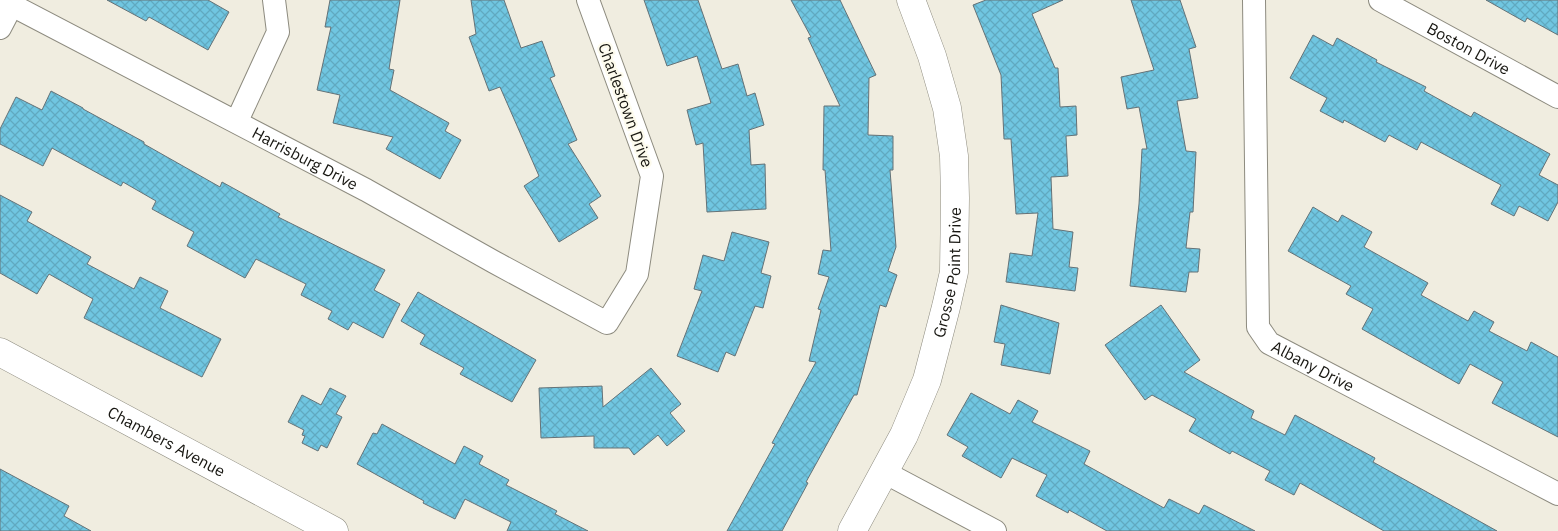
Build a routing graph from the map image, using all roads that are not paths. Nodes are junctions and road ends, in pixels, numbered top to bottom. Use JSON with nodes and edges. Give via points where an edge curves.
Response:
{"nodes":[{"id":1,"x":274,"y":0,"type":"edge"},
{"id":2,"x":588,"y":0,"type":"edge"},
{"id":3,"x":911,"y":0,"type":"edge"},
{"id":4,"x":1254,"y":0,"type":"edge"},
{"id":5,"x":1380,"y":0,"type":"edge"},
{"id":6,"x":7,"y":3,"type":"edge"},
{"id":7,"x":0,"y":28,"type":"edge"},
{"id":8,"x":1558,"y":97,"type":"edge"},
{"id":9,"x":237,"y":121,"type":"junction"},
{"id":10,"x":607,"y":323,"type":"joint"},
{"id":11,"x":0,"y":352,"type":"edge"},
{"id":12,"x":884,"y":472,"type":"junction"},
{"id":13,"x":1558,"y":494,"type":"edge"},
{"id":14,"x":334,"y":531,"type":"edge"},
{"id":15,"x":852,"y":531,"type":"edge"},
{"id":16,"x":995,"y":531,"type":"edge"}],
"edges":[{"from":1,"to":9,"type":"street","via":[[278,32]]},
{"from":2,"to":10,"type":"street","name":"Charlestown Drive","via":[[652,176],[637,274]]},
{"from":3,"to":12,"type":"street","name":"Grosse Point Drive","via":[[947,108],[954,173],[954,272],[927,380]]},
{"from":4,"to":13,"type":"street","name":"Albany Drive","via":[[1258,327],[1269,343]]},
{"from":5,"to":8,"type":"street","name":"Boston Drive"},
{"from":6,"to":7,"type":"street"},
{"from":6,"to":9,"type":"street","name":"Harrisburg Drive"},
{"from":9,"to":10,"type":"street","name":"Harrisburg Drive"},
{"from":11,"to":14,"type":"street","name":"Chambers Avenue"},
{"from":12,"to":15,"type":"street","name":"Grosse Point Drive"},
{"from":12,"to":16,"type":"street"}]}
